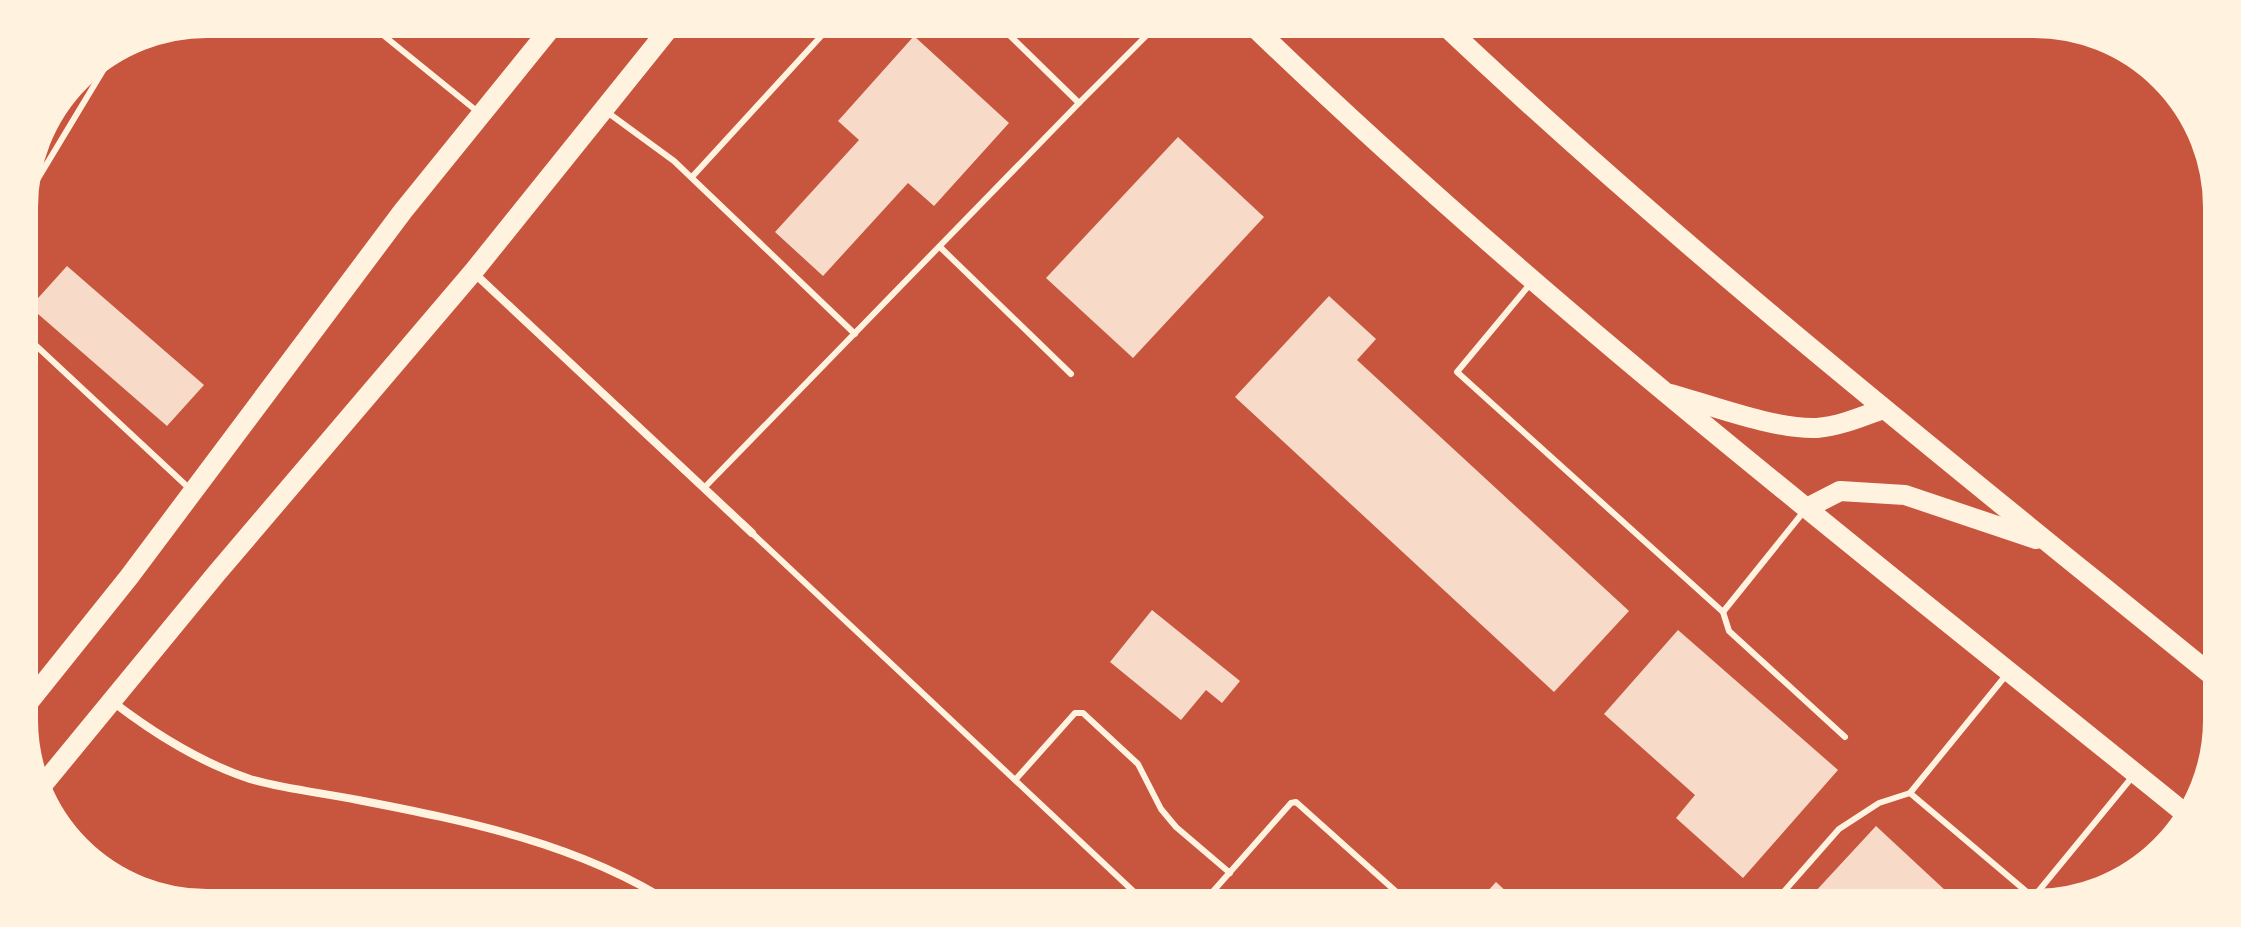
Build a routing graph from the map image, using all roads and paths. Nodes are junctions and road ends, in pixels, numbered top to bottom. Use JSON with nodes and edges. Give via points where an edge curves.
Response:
{"nodes":[{"id":1,"x":384,"y":36,"type":"edge"},
{"id":2,"x":545,"y":36,"type":"edge"},
{"id":3,"x":663,"y":36,"type":"edge"},
{"id":4,"x":821,"y":36,"type":"edge"},
{"id":5,"x":1010,"y":36,"type":"edge"},
{"id":6,"x":1146,"y":36,"type":"edge"},
{"id":7,"x":1264,"y":36,"type":"edge"},
{"id":8,"x":1456,"y":36,"type":"edge"},
{"id":9,"x":102,"y":72,"type":"edge"},
{"id":10,"x":1079,"y":103,"type":"junction"},
{"id":11,"x":604,"y":110,"type":"junction"},
{"id":12,"x":481,"y":114,"type":"junction"},
{"id":13,"x":692,"y":177,"type":"junction"},
{"id":14,"x":39,"y":178,"type":"edge"},
{"id":15,"x":940,"y":247,"type":"junction"},
{"id":16,"x":473,"y":272,"type":"junction"},
{"id":17,"x":1533,"y":280,"type":"junction"},
{"id":18,"x":855,"y":334,"type":"junction"},
{"id":19,"x":36,"y":346,"type":"edge"},
{"id":20,"x":1071,"y":374,"type":"dead end"},
{"id":21,"x":1663,"y":391,"type":"junction"},
{"id":22,"x":1883,"y":409,"type":"junction"},
{"id":23,"x":704,"y":488,"type":"junction"},
{"id":24,"x":193,"y":491,"type":"junction"},
{"id":25,"x":1807,"y":508,"type":"junction"},
{"id":26,"x":752,"y":533,"type":"joint"},
{"id":27,"x":2051,"y":544,"type":"junction"},
{"id":28,"x":1723,"y":612,"type":"junction"},
{"id":29,"x":2205,"y":670,"type":"edge"},
{"id":30,"x":2009,"y":672,"type":"junction"},
{"id":31,"x":36,"y":693,"type":"edge"},
{"id":32,"x":112,"y":702,"type":"junction"},
{"id":33,"x":1845,"y":737,"type":"dead end"},
{"id":34,"x":2135,"y":773,"type":"junction"},
{"id":35,"x":1016,"y":779,"type":"junction"},
{"id":36,"x":47,"y":780,"type":"edge"},
{"id":37,"x":1910,"y":793,"type":"junction"},
{"id":38,"x":2180,"y":809,"type":"edge"},
{"id":39,"x":1230,"y":873,"type":"junction"},
{"id":40,"x":646,"y":891,"type":"edge"},
{"id":41,"x":1133,"y":891,"type":"edge"},
{"id":42,"x":1214,"y":891,"type":"edge"},
{"id":43,"x":1395,"y":891,"type":"edge"},
{"id":44,"x":1784,"y":891,"type":"edge"},
{"id":45,"x":2026,"y":891,"type":"edge"},
{"id":46,"x":2040,"y":891,"type":"edge"}],
"edges":[{"from":1,"to":12,"type":"lane"},
{"from":2,"to":12,"type":"main road"},
{"from":3,"to":11,"type":"main road"},
{"from":4,"to":13,"type":"lane"},
{"from":5,"to":10,"type":"lane"},
{"from":6,"to":10,"type":"lane"},
{"from":7,"to":17,"type":"main road"},
{"from":8,"to":22,"type":"main road","via":[[1676,235]]},
{"from":9,"to":14,"type":"lane"},
{"from":10,"to":15,"type":"lane"},
{"from":11,"to":13,"type":"lane"},
{"from":11,"to":16,"type":"main road"},
{"from":12,"to":24,"type":"main road"},
{"from":13,"to":18,"type":"lane"},
{"from":15,"to":18,"type":"lane"},
{"from":15,"to":20,"type":"lane"},
{"from":16,"to":23,"type":"street"},
{"from":16,"to":32,"type":"main road"},
{"from":17,"to":21,"type":"main road"},
{"from":17,"to":28,"type":"lane","via":[[1457,372]]},
{"from":18,"to":23,"type":"lane"},
{"from":19,"to":24,"type":"lane"},
{"from":21,"to":22,"type":"main road","via":[[1766,421],[1814,428]]},
{"from":21,"to":25,"type":"main road"},
{"from":22,"to":27,"type":"main road"},
{"from":23,"to":26,"type":"street"},
{"from":24,"to":31,"type":"main road"},
{"from":25,"to":27,"type":"main road","via":[[1840,491],[1905,495]]},
{"from":25,"to":28,"type":"lane"},
{"from":25,"to":30,"type":"main road"},
{"from":26,"to":35,"type":"lane"},
{"from":27,"to":29,"type":"main road"},
{"from":28,"to":33,"type":"lane","via":[[1729,631]]},
{"from":30,"to":34,"type":"main road"},
{"from":30,"to":37,"type":"lane"},
{"from":32,"to":36,"type":"main road"},
{"from":32,"to":40,"type":"street","via":[[199,758],[252,779],[476,823],[575,855]]},
{"from":34,"to":38,"type":"main road"},
{"from":34,"to":46,"type":"lane"},
{"from":35,"to":39,"type":"lane","via":[[1075,713],[1083,713],[1138,764],[1176,827]]},
{"from":35,"to":41,"type":"lane"},
{"from":37,"to":44,"type":"lane","via":[[1879,803],[1839,829]]},
{"from":37,"to":45,"type":"lane"},
{"from":39,"to":42,"type":"lane"},
{"from":39,"to":43,"type":"lane","via":[[1296,802]]}]}
